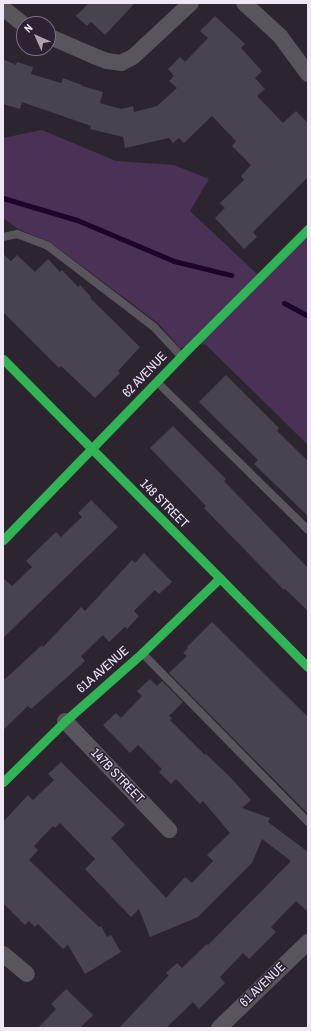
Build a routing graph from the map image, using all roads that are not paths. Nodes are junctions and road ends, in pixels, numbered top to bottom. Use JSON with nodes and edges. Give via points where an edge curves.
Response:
{"nodes":[{"id":1,"x":191,"y":3,"type":"edge"},
{"id":2,"x":244,"y":3,"type":"edge"},
{"id":3,"x":3,"y":8,"type":"edge"},
{"id":4,"x":16,"y":19,"type":"edge"},
{"id":5,"x":56,"y":39,"type":"edge"},
{"id":6,"x":308,"y":74,"type":"edge"},
{"id":7,"x":308,"y":229,"type":"edge"},
{"id":8,"x":3,"y":237,"type":"edge"},
{"id":9,"x":181,"y":356,"type":"junction"},
{"id":10,"x":3,"y":359,"type":"edge"},
{"id":11,"x":157,"y":382,"type":"junction"},
{"id":12,"x":91,"y":449,"type":"junction"},
{"id":13,"x":308,"y":530,"type":"edge"},
{"id":14,"x":3,"y":540,"type":"edge"},
{"id":15,"x":220,"y":578,"type":"junction"},
{"id":16,"x":142,"y":653,"type":"junction"},
{"id":17,"x":308,"y":667,"type":"edge"},
{"id":18,"x":65,"y":721,"type":"junction"},
{"id":19,"x":3,"y":782,"type":"edge"},
{"id":20,"x":308,"y":822,"type":"edge"},
{"id":21,"x":169,"y":830,"type":"dead end"},
{"id":22,"x":308,"y":942,"type":"edge"},
{"id":23,"x":3,"y":954,"type":"edge"},
{"id":24,"x":27,"y":974,"type":"dead end"},
{"id":25,"x":219,"y":1028,"type":"edge"}],
"edges":[{"from":1,"to":5,"type":"street","via":[[133,58],[121,63],[107,61]]},
{"from":2,"to":6,"type":"street","via":[[280,36]]},
{"from":3,"to":4,"type":"street"},
{"from":7,"to":9,"type":"street","name":"62 AVENUE"},
{"from":8,"to":9,"type":"lane","via":[[16,234],[48,246],[154,327]]},
{"from":9,"to":11,"type":"street","name":"62 AVENUE"},
{"from":10,"to":12,"type":"street","name":"148 STREET"},
{"from":11,"to":12,"type":"street","name":"62 AVENUE"},
{"from":11,"to":13,"type":"lane"},
{"from":12,"to":14,"type":"street","name":"62 AVENUE","via":[[10,527]]},
{"from":12,"to":15,"type":"street","name":"148 STREET"},
{"from":15,"to":16,"type":"street","name":"61A AVENUE"},
{"from":15,"to":17,"type":"street","name":"148 STREET"},
{"from":16,"to":18,"type":"street","name":"61A AVENUE"},
{"from":16,"to":20,"type":"lane"},
{"from":18,"to":19,"type":"street","name":"61A AVENUE"},
{"from":18,"to":21,"type":"street","name":"147B STREET"},
{"from":22,"to":25,"type":"street","name":"61 AVENUE"},
{"from":23,"to":24,"type":"street"}]}
